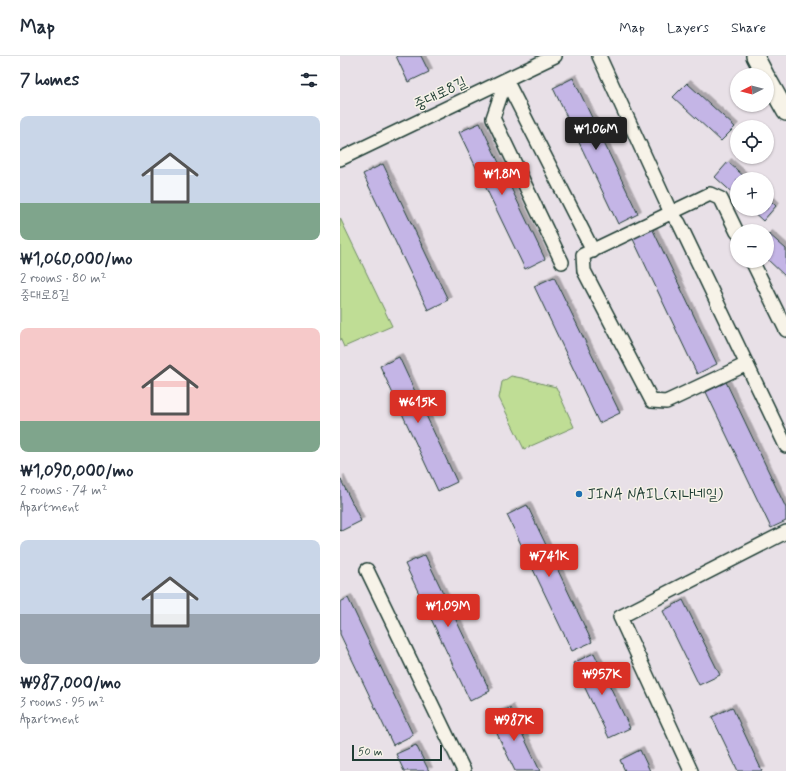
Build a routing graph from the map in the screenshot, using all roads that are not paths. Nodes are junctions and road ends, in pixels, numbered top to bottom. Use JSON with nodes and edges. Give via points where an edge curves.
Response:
{"nodes":[{"id":1,"x":555,"y":56,"type":"edge"},
{"id":2,"x":599,"y":56,"type":"edge"},
{"id":3,"x":755,"y":56,"type":"edge"},
{"id":4,"x":761,"y":68,"type":"edge"},
{"id":5,"x":506,"y":80,"type":"junction"},
{"id":6,"x":774,"y":91,"type":"edge"},
{"id":7,"x":786,"y":112,"type":"edge"},
{"id":8,"x":340,"y":159,"type":"edge"},
{"id":9,"x":671,"y":213,"type":"junction"},
{"id":10,"x":733,"y":224,"type":"edge"},
{"id":11,"x":593,"y":250,"type":"junction"},
{"id":12,"x":562,"y":262,"type":"dead end"},
{"id":13,"x":755,"y":268,"type":"edge"},
{"id":14,"x":786,"y":330,"type":"edge"},
{"id":15,"x":747,"y":364,"type":"junction"},
{"id":16,"x":786,"y":446,"type":"edge"},
{"id":17,"x":786,"y":532,"type":"edge"},
{"id":18,"x":367,"y":570,"type":"dead end"},
{"id":19,"x":464,"y":771,"type":"edge"},
{"id":20,"x":691,"y":771,"type":"edge"}],
"edges":[{"from":1,"to":5,"type":"street","name":"중대로8길"},
{"from":2,"to":9,"type":"street"},
{"from":3,"to":4,"type":"main road"},
{"from":5,"to":8,"type":"street","name":"중대로8길"},
{"from":5,"to":11,"type":"street"},
{"from":5,"to":12,"type":"street","via":[[493,118]]},
{"from":6,"to":7,"type":"main road"},
{"from":9,"to":10,"type":"street","via":[[710,194],[721,199]]},
{"from":9,"to":11,"type":"street"},
{"from":9,"to":15,"type":"street","via":[[679,223]]},
{"from":11,"to":15,"type":"street","via":[[583,255],[584,271],[652,401],[666,402]]},
{"from":13,"to":14,"type":"street"},
{"from":15,"to":16,"type":"street"},
{"from":17,"to":20,"type":"street","via":[[620,617]]},
{"from":18,"to":19,"type":"street"}]}
